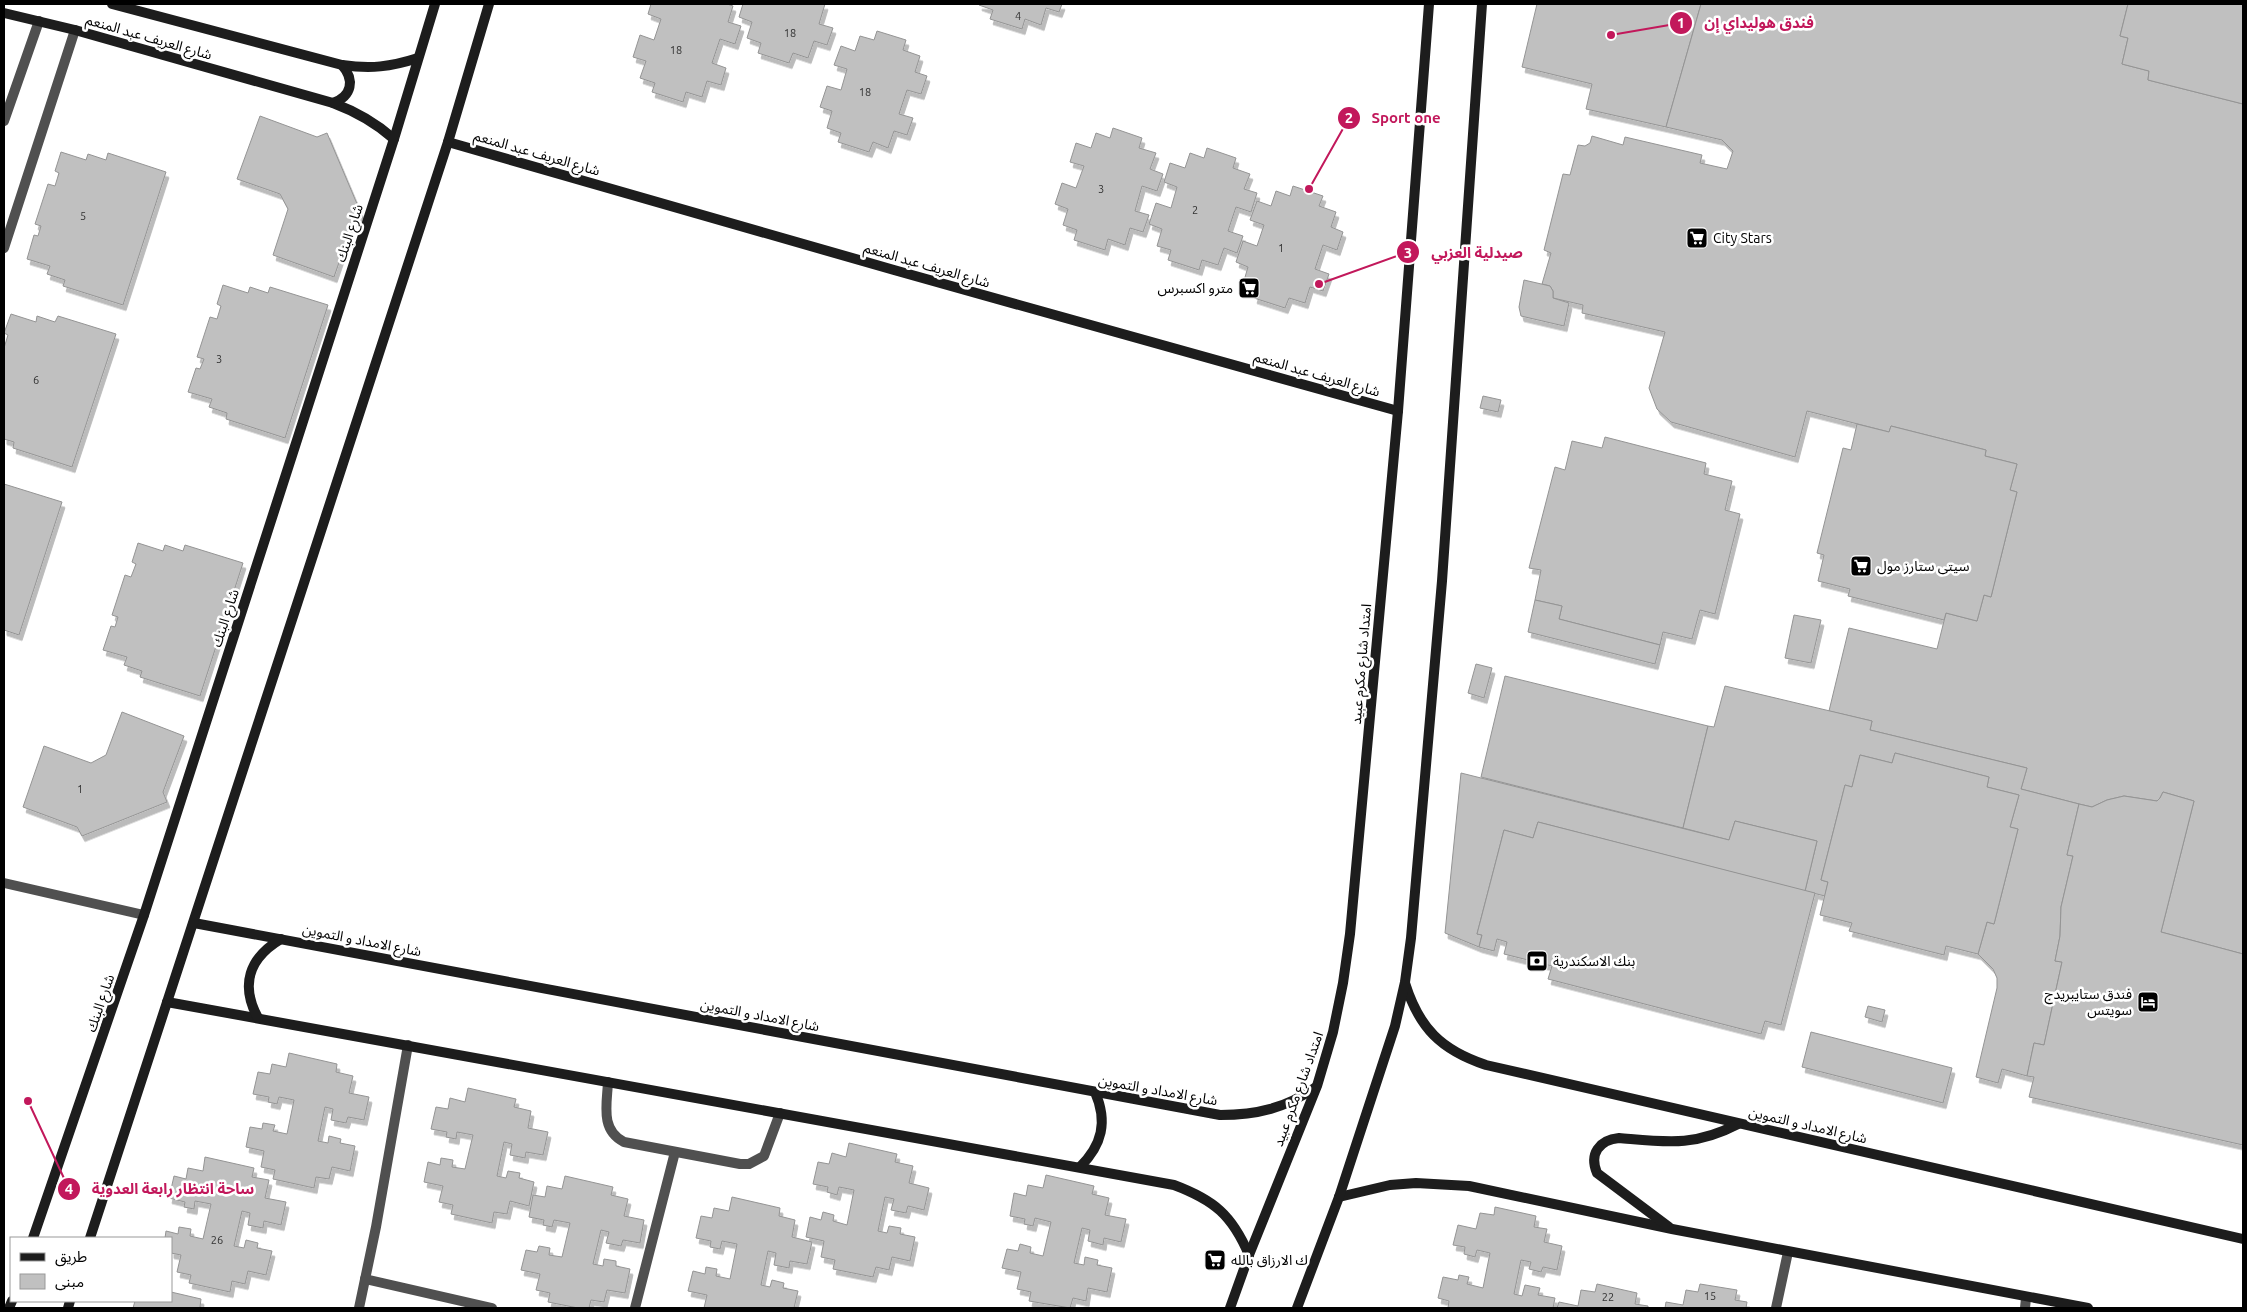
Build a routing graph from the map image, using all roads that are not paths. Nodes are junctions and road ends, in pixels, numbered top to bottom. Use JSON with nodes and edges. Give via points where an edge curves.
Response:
{"nodes":[{"id":1,"x":112,"y":4,"type":"edge"},
{"id":2,"x":435,"y":4,"type":"edge"},
{"id":3,"x":489,"y":4,"type":"edge"},
{"id":4,"x":1429,"y":4,"type":"edge"},
{"id":5,"x":1482,"y":4,"type":"edge"},
{"id":6,"x":4,"y":12,"type":"edge"},
{"id":7,"x":39,"y":21,"type":"junction"},
{"id":8,"x":75,"y":30,"type":"junction"},
{"id":9,"x":418,"y":58,"type":"junction"},
{"id":10,"x":342,"y":65,"type":"junction"},
{"id":11,"x":333,"y":103,"type":"junction"},
{"id":12,"x":4,"y":120,"type":"edge"},
{"id":13,"x":394,"y":139,"type":"junction"},
{"id":14,"x":448,"y":142,"type":"junction"},
{"id":15,"x":4,"y":248,"type":"edge"},
{"id":16,"x":1398,"y":411,"type":"junction"},
{"id":17,"x":4,"y":883,"type":"edge"},
{"id":18,"x":144,"y":915,"type":"junction"},
{"id":19,"x":194,"y":923,"type":"junction"},
{"id":20,"x":281,"y":939,"type":"junction"},
{"id":21,"x":1405,"y":982,"type":"junction"},
{"id":22,"x":167,"y":1002,"type":"junction"},
{"id":23,"x":258,"y":1018,"type":"junction"},
{"id":24,"x":408,"y":1045,"type":"junction"},
{"id":25,"x":608,"y":1082,"type":"junction"},
{"id":26,"x":1317,"y":1086,"type":"junction"},
{"id":27,"x":1095,"y":1092,"type":"junction"},
{"id":28,"x":780,"y":1113,"type":"junction"},
{"id":29,"x":1738,"y":1124,"type":"junction"},
{"id":30,"x":675,"y":1152,"type":"junction"},
{"id":31,"x":1080,"y":1167,"type":"junction"},
{"id":32,"x":1339,"y":1197,"type":"junction"},
{"id":33,"x":1672,"y":1229,"type":"junction"},
{"id":34,"x":33,"y":1237,"type":"edge"},
{"id":35,"x":90,"y":1237,"type":"edge"},
{"id":36,"x":2243,"y":1239,"type":"edge"},
{"id":37,"x":1788,"y":1252,"type":"junction"},
{"id":38,"x":1249,"y":1255,"type":"junction"},
{"id":39,"x":365,"y":1279,"type":"junction"},
{"id":40,"x":2026,"y":1303,"type":"edge"},
{"id":41,"x":359,"y":1308,"type":"edge"},
{"id":42,"x":492,"y":1308,"type":"edge"},
{"id":43,"x":635,"y":1308,"type":"edge"},
{"id":44,"x":1230,"y":1308,"type":"edge"},
{"id":45,"x":1297,"y":1308,"type":"edge"},
{"id":46,"x":1776,"y":1308,"type":"edge"},
{"id":47,"x":2088,"y":1308,"type":"edge"}],
"edges":[{"from":1,"to":10,"type":"street","name":"شارع العريف عبد المنعم"},
{"from":2,"to":9,"type":"street","name":"شارع البنك"},
{"from":3,"to":14,"type":"street"},
{"from":4,"to":16,"type":"street","name":"امتداد شارع مكرم عبيد"},
{"from":5,"to":21,"type":"street","via":[[1441,590]]},
{"from":6,"to":7,"type":"street","name":"شارع العريف عبد المنعم"},
{"from":7,"to":8,"type":"street","name":"شارع العريف عبد المنعم"},
{"from":7,"to":12,"type":"street"},
{"from":8,"to":11,"type":"street","name":"شارع العريف عبد المنعم"},
{"from":8,"to":15,"type":"street"},
{"from":9,"to":10,"type":"street","name":"شارع العريف عبد المنعم","via":[[368,69]]},
{"from":9,"to":13,"type":"street","name":"شارع البنك"},
{"from":10,"to":11,"type":"street","via":[[349,73],[349,93]]},
{"from":11,"to":13,"type":"street","name":"شارع العريف عبد المنعم","via":[[376,123]]},
{"from":13,"to":18,"type":"street","name":"شارع البنك"},
{"from":14,"to":16,"type":"street","name":"شارع العريف عبد المنعم"},
{"from":14,"to":19,"type":"street"},
{"from":16,"to":26,"type":"street","name":"امتداد شارع مكرم عبيد","via":[[1350,934],[1333,1032]]},
{"from":17,"to":18,"type":"street"},
{"from":18,"to":34,"type":"street","name":"شارع البنك"},
{"from":19,"to":20,"type":"street","name":"شارع الامداد و التموين"},
{"from":19,"to":22,"type":"street"},
{"from":20,"to":23,"type":"street","via":[[269,946],[252,967],[248,993]]},
{"from":20,"to":27,"type":"street","name":"شارع الامداد و التموين"},
{"from":21,"to":29,"type":"street","name":"شارع الامداد و التموين","via":[[1412,1005],[1425,1026],[1442,1044],[1463,1057]]},
{"from":21,"to":32,"type":"street","via":[[1395,1026]]},
{"from":22,"to":23,"type":"street"},
{"from":22,"to":35,"type":"street"},
{"from":23,"to":24,"type":"street"},
{"from":24,"to":25,"type":"street"},
{"from":24,"to":39,"type":"street"},
{"from":25,"to":28,"type":"street"},
{"from":25,"to":30,"type":"street","via":[[606,1121],[612,1134],[624,1142]]},
{"from":26,"to":27,"type":"street","name":"شارع الامداد و التموين","via":[[1283,1106],[1243,1116],[1220,1116]]},
{"from":26,"to":38,"type":"street","name":"امتداد شارع مكرم عبيد"},
{"from":27,"to":31,"type":"street","via":[[1101,1105],[1102,1133],[1097,1146]]},
{"from":28,"to":30,"type":"street","via":[[768,1149],[757,1161],[740,1164]]},
{"from":28,"to":31,"type":"street"},
{"from":29,"to":33,"type":"street","via":[[1685,1142],[1609,1139],[1594,1153],[1593,1164],[1597,1173]]},
{"from":29,"to":36,"type":"street","name":"شارع الامداد و التموين"},
{"from":30,"to":43,"type":"street"},
{"from":31,"to":38,"type":"street","via":[[1174,1185],[1192,1192],[1225,1215],[1239,1232]]},
{"from":32,"to":33,"type":"street","via":[[1416,1183],[1469,1186]]},
{"from":32,"to":45,"type":"street"},
{"from":33,"to":37,"type":"street"},
{"from":37,"to":40,"type":"street"},
{"from":37,"to":46,"type":"street"},
{"from":38,"to":44,"type":"street","name":"امتداد شارع مكرم عبيد"},
{"from":39,"to":41,"type":"street"},
{"from":39,"to":42,"type":"street"},
{"from":40,"to":47,"type":"street"}]}
